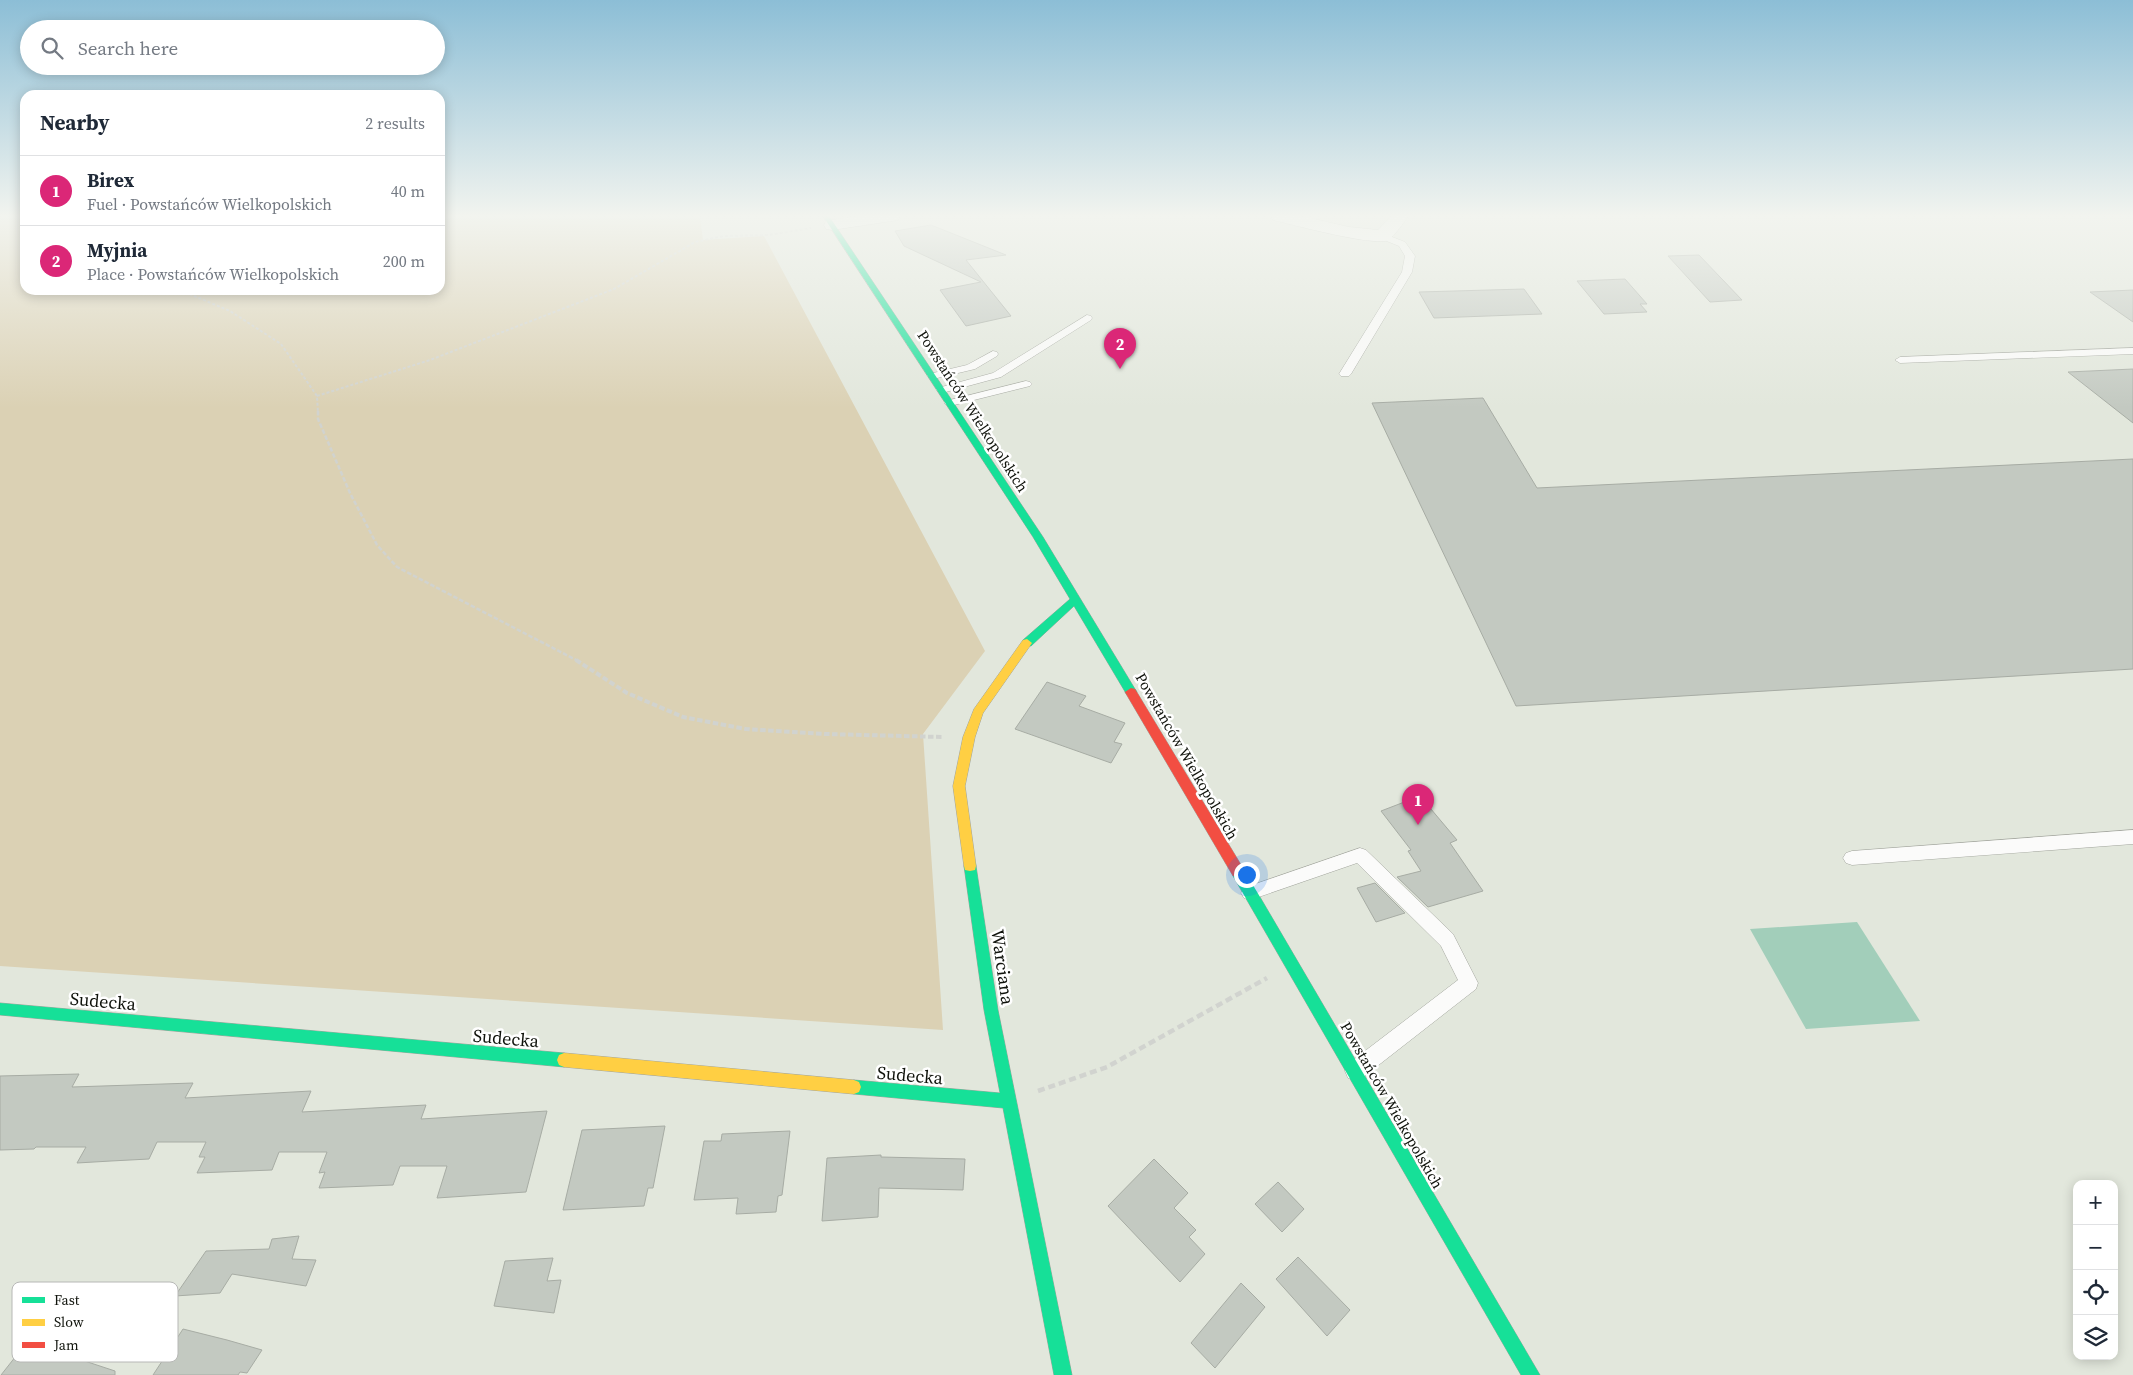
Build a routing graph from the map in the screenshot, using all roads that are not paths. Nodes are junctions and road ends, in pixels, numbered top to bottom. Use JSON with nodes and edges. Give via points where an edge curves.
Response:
{"nodes":[{"id":1,"x":869,"y":280,"type":"edge"},
{"id":2,"x":1402,"y":280,"type":"edge"},
{"id":3,"x":1088,"y":318,"type":"dead end"},
{"id":4,"x":2133,"y":351,"type":"edge"},
{"id":5,"x":993,"y":354,"type":"dead end"},
{"id":6,"x":1900,"y":360,"type":"dead end"},
{"id":7,"x":1345,"y":374,"type":"dead end"},
{"id":8,"x":933,"y":376,"type":"junction"},
{"id":9,"x":1026,"y":384,"type":"dead end"},
{"id":10,"x":942,"y":390,"type":"junction"},
{"id":11,"x":950,"y":403,"type":"junction"},
{"id":12,"x":1076,"y":599,"type":"junction"},
{"id":13,"x":2133,"y":837,"type":"edge"},
{"id":14,"x":1852,"y":858,"type":"dead end"},
{"id":15,"x":1250,"y":893,"type":"junction"},
{"id":16,"x":0,"y":1009,"type":"edge"},
{"id":17,"x":1355,"y":1071,"type":"junction"},
{"id":18,"x":1010,"y":1101,"type":"junction"},
{"id":19,"x":1063,"y":1375,"type":"edge"},
{"id":20,"x":1532,"y":1375,"type":"edge"}],
"edges":[{"from":1,"to":8,"type":"main road","name":"Powstańców Wielkopolskich"},
{"from":2,"to":7,"type":"lane"},
{"from":3,"to":10,"type":"lane","via":[[997,375]]},
{"from":4,"to":6,"type":"lane"},
{"from":5,"to":8,"type":"lane","via":[[971,367]]},
{"from":8,"to":10,"type":"main road","name":"Powstańców Wielkopolskich"},
{"from":9,"to":11,"type":"lane"},
{"from":10,"to":11,"type":"main road","name":"Powstańców Wielkopolskich"},
{"from":11,"to":12,"type":"main road","name":"Powstańców Wielkopolskich"},
{"from":12,"to":15,"type":"main road","name":"Powstańców Wielkopolskich"},
{"from":12,"to":18,"type":"main road","name":"Warciana","via":[[1026,644],[978,712],[959,786],[991,1010]]},
{"from":13,"to":14,"type":"lane"},
{"from":15,"to":17,"type":"main road","name":"Powstańców Wielkopolskich"},
{"from":15,"to":17,"type":"lane","via":[[1360,855],[1448,940],[1469,983]]},
{"from":16,"to":18,"type":"main road","name":"Sudecka"},
{"from":17,"to":20,"type":"main road","name":"Powstańców Wielkopolskich"},
{"from":18,"to":19,"type":"main road","name":"Warciana"}]}
